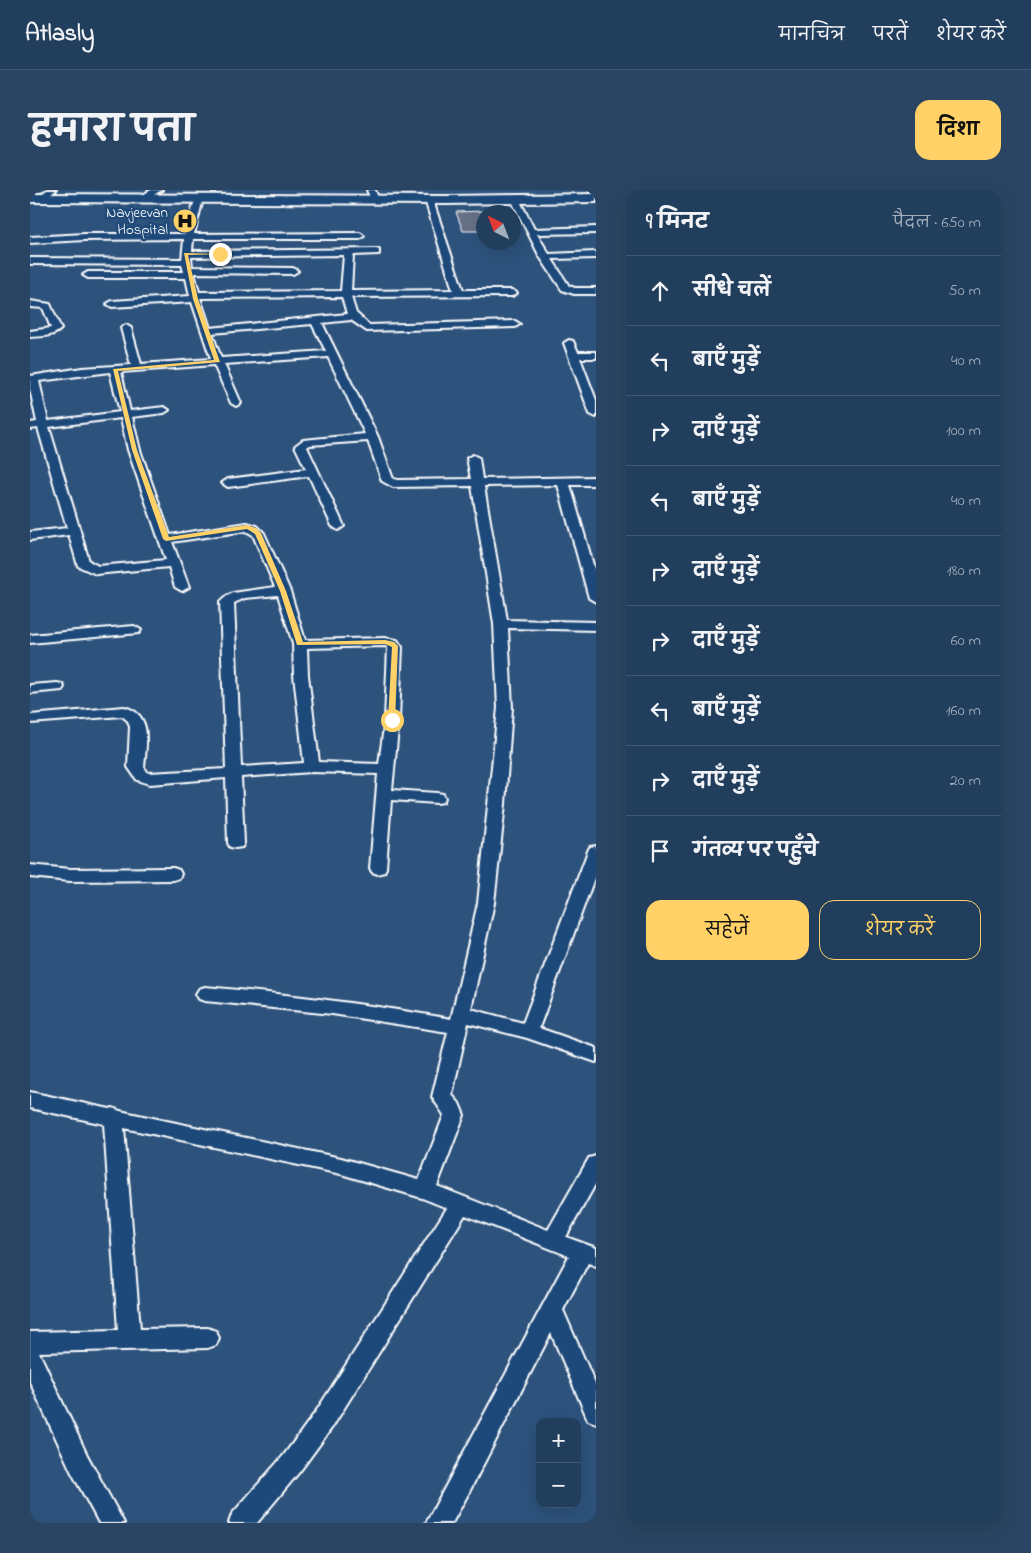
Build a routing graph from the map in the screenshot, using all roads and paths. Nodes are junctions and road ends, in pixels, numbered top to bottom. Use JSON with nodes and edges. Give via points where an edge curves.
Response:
{"nodes":[{"id":1,"x":52,"y":190,"type":"edge"},
{"id":2,"x":158,"y":190,"type":"edge"},
{"id":3,"x":373,"y":195,"type":"edge"},
{"id":4,"x":140,"y":199,"type":"junction"},
{"id":5,"x":428,"y":199,"type":"edge"},
{"id":6,"x":33,"y":200,"type":"edge"},
{"id":7,"x":596,"y":200,"type":"edge"},
{"id":8,"x":198,"y":203,"type":"junction"},
{"id":9,"x":517,"y":203,"type":"junction"},
{"id":10,"x":596,"y":230,"type":"edge"},
{"id":11,"x":531,"y":232,"type":"junction"},
{"id":12,"x":189,"y":236,"type":"junction"},
{"id":13,"x":360,"y":236,"type":"dead end"},
{"id":14,"x":30,"y":240,"type":"edge"},
{"id":15,"x":376,"y":252,"type":"dead end"},
{"id":16,"x":349,"y":253,"type":"junction"},
{"id":17,"x":596,"y":255,"type":"edge"},
{"id":18,"x":545,"y":257,"type":"junction"},
{"id":19,"x":30,"y":261,"type":"edge"},
{"id":20,"x":187,"y":265,"type":"junction"},
{"id":21,"x":293,"y":271,"type":"dead end"},
{"id":22,"x":88,"y":276,"type":"dead end"},
{"id":23,"x":596,"y":291,"type":"edge"},
{"id":24,"x":345,"y":293,"type":"junction"},
{"id":25,"x":459,"y":293,"type":"junction"},
{"id":26,"x":512,"y":293,"type":"dead end"},
{"id":27,"x":195,"y":297,"type":"junction"},
{"id":28,"x":31,"y":303,"type":"edge"},
{"id":29,"x":112,"y":304,"type":"dead end"},
{"id":30,"x":352,"y":317,"type":"junction"},
{"id":31,"x":316,"y":322,"type":"junction"},
{"id":32,"x":515,"y":324,"type":"dead end"},
{"id":33,"x":126,"y":328,"type":"dead end"},
{"id":34,"x":206,"y":330,"type":"junction"},
{"id":35,"x":30,"y":334,"type":"edge"},
{"id":36,"x":569,"y":343,"type":"dead end"},
{"id":37,"x":332,"y":354,"type":"junction"},
{"id":38,"x":596,"y":354,"type":"edge"},
{"id":39,"x":574,"y":355,"type":"junction"},
{"id":40,"x":217,"y":362,"type":"junction"},
{"id":41,"x":137,"y":367,"type":"junction"},
{"id":42,"x":115,"y":369,"type":"junction"},
{"id":43,"x":32,"y":378,"type":"edge"},
{"id":44,"x":236,"y":403,"type":"dead end"},
{"id":45,"x":164,"y":410,"type":"dead end"},
{"id":46,"x":125,"y":414,"type":"junction"},
{"id":47,"x":596,"y":414,"type":"edge"},
{"id":48,"x":43,"y":425,"type":"junction"},
{"id":49,"x":30,"y":426,"type":"edge"},
{"id":50,"x":372,"y":437,"type":"junction"},
{"id":51,"x":473,"y":458,"type":"dead end"},
{"id":52,"x":312,"y":472,"type":"junction"},
{"id":53,"x":563,"y":482,"type":"junction"},
{"id":54,"x":596,"y":482,"type":"edge"},
{"id":55,"x":228,"y":483,"type":"dead end"},
{"id":56,"x":476,"y":483,"type":"junction"},
{"id":57,"x":338,"y":526,"type":"dead end"},
{"id":58,"x":75,"y":531,"type":"junction"},
{"id":59,"x":30,"y":536,"type":"edge"},
{"id":60,"x":166,"y":539,"type":"junction"},
{"id":61,"x":174,"y":564,"type":"junction"},
{"id":62,"x":182,"y":587,"type":"dead end"},
{"id":63,"x":283,"y":591,"type":"junction"},
{"id":64,"x":596,"y":598,"type":"edge"},
{"id":65,"x":501,"y":624,"type":"junction"},
{"id":66,"x":596,"y":626,"type":"edge"},
{"id":67,"x":134,"y":630,"type":"dead end"},
{"id":68,"x":30,"y":639,"type":"edge"},
{"id":69,"x":300,"y":644,"type":"junction"},
{"id":70,"x":57,"y":687,"type":"dead end"},
{"id":71,"x":30,"y":689,"type":"edge"},
{"id":72,"x":30,"y":719,"type":"edge"},
{"id":73,"x":312,"y":766,"type":"junction"},
{"id":74,"x":386,"y":769,"type":"junction"},
{"id":75,"x":234,"y":773,"type":"junction"},
{"id":76,"x":384,"y":796,"type":"junction"},
{"id":77,"x":437,"y":798,"type":"dead end"},
{"id":78,"x":236,"y":843,"type":"dead end"},
{"id":79,"x":596,"y":851,"type":"edge"},
{"id":80,"x":378,"y":868,"type":"dead end"},
{"id":81,"x":30,"y":871,"type":"edge"},
{"id":82,"x":173,"y":874,"type":"dead end"},
{"id":83,"x":205,"y":994,"type":"dead end"},
{"id":84,"x":460,"y":1020,"type":"junction"},
{"id":85,"x":529,"y":1032,"type":"junction"},
{"id":86,"x":596,"y":1055,"type":"edge"},
{"id":87,"x":30,"y":1100,"type":"edge"},
{"id":88,"x":113,"y":1116,"type":"junction"},
{"id":89,"x":596,"y":1164,"type":"edge"},
{"id":90,"x":425,"y":1190,"type":"junction"},
{"id":91,"x":460,"y":1205,"type":"junction"},
{"id":92,"x":553,"y":1241,"type":"junction"},
{"id":93,"x":589,"y":1255,"type":"edge"},
{"id":94,"x":553,"y":1311,"type":"junction"},
{"id":95,"x":208,"y":1338,"type":"dead end"},
{"id":96,"x":130,"y":1339,"type":"junction"},
{"id":97,"x":30,"y":1342,"type":"edge"},
{"id":98,"x":30,"y":1357,"type":"edge"},
{"id":99,"x":596,"y":1412,"type":"edge"},
{"id":100,"x":112,"y":1523,"type":"edge"},
{"id":101,"x":241,"y":1523,"type":"edge"},
{"id":102,"x":438,"y":1523,"type":"edge"}],
"edges":[{"from":1,"to":6,"type":"street"},
{"from":2,"to":4,"type":"street"},
{"from":3,"to":4,"type":"main road"},
{"from":3,"to":5,"type":"main road"},
{"from":4,"to":6,"type":"main road"},
{"from":5,"to":7,"type":"main road"},
{"from":5,"to":8,"type":"main road"},
{"from":5,"to":9,"type":"main road"},
{"from":5,"to":25,"type":"street"},
{"from":6,"to":8,"type":"main road"},
{"from":7,"to":9,"type":"main road"},
{"from":8,"to":12,"type":"street"},
{"from":9,"to":11,"type":"street"},
{"from":10,"to":11,"type":"street"},
{"from":11,"to":18,"type":"street"},
{"from":12,"to":13,"type":"street"},
{"from":12,"to":14,"type":"street"},
{"from":12,"to":20,"type":"street"},
{"from":15,"to":16,"type":"street"},
{"from":16,"to":20,"type":"street"},
{"from":16,"to":24,"type":"street"},
{"from":17,"to":18,"type":"street"},
{"from":18,"to":23,"type":"street","via":[[565,288]]},
{"from":19,"to":20,"type":"street"},
{"from":20,"to":21,"type":"street"},
{"from":20,"to":22,"type":"street"},
{"from":20,"to":27,"type":"street"},
{"from":24,"to":25,"type":"street"},
{"from":24,"to":27,"type":"street"},
{"from":24,"to":30,"type":"street"},
{"from":25,"to":26,"type":"street"},
{"from":27,"to":29,"type":"street"},
{"from":27,"to":34,"type":"street"},
{"from":28,"to":35,"type":"street","via":[[47,306],[56,330]]},
{"from":30,"to":31,"type":"street"},
{"from":30,"to":32,"type":"street","via":[[371,328]]},
{"from":31,"to":34,"type":"street"},
{"from":31,"to":37,"type":"street"},
{"from":33,"to":41,"type":"street"},
{"from":34,"to":40,"type":"street"},
{"from":36,"to":39,"type":"street"},
{"from":37,"to":40,"type":"street"},
{"from":37,"to":50,"type":"street"},
{"from":38,"to":39,"type":"street"},
{"from":39,"to":47,"type":"street"},
{"from":40,"to":41,"type":"street"},
{"from":40,"to":44,"type":"street"},
{"from":41,"to":42,"type":"street"},
{"from":42,"to":43,"type":"street"},
{"from":42,"to":46,"type":"street"},
{"from":43,"to":48,"type":"street"},
{"from":45,"to":46,"type":"street"},
{"from":46,"to":48,"type":"street"},
{"from":46,"to":60,"type":"street"},
{"from":48,"to":49,"type":"street"},
{"from":48,"to":58,"type":"street"},
{"from":50,"to":52,"type":"street","via":[[303,443],[301,446]]},
{"from":50,"to":56,"type":"street","via":[[385,477],[392,483]]},
{"from":51,"to":56,"type":"street"},
{"from":52,"to":55,"type":"street"},
{"from":52,"to":57,"type":"street"},
{"from":53,"to":54,"type":"street"},
{"from":53,"to":56,"type":"street"},
{"from":53,"to":64,"type":"street"},
{"from":56,"to":65,"type":"street"},
{"from":58,"to":59,"type":"street"},
{"from":58,"to":61,"type":"street","via":[[83,563],[96,570]]},
{"from":60,"to":61,"type":"street"},
{"from":60,"to":63,"type":"street","via":[[247,527],[254,529]]},
{"from":61,"to":62,"type":"street"},
{"from":63,"to":69,"type":"street"},
{"from":63,"to":75,"type":"street","via":[[240,595],[227,602]]},
{"from":65,"to":66,"type":"street"},
{"from":65,"to":84,"type":"street","via":[[505,708],[498,804],[486,903]]},
{"from":67,"to":68,"type":"street"},
{"from":69,"to":73,"type":"street","via":[[300,675]]},
{"from":69,"to":74,"type":"street","via":[[385,642],[395,647]]},
{"from":70,"to":71,"type":"street"},
{"from":72,"to":75,"type":"street","via":[[124,711],[131,713],[138,722],[136,767],[143,777]]},
{"from":73,"to":74,"type":"street"},
{"from":73,"to":75,"type":"street"},
{"from":74,"to":76,"type":"street"},
{"from":75,"to":78,"type":"street"},
{"from":76,"to":77,"type":"street"},
{"from":76,"to":80,"type":"street"},
{"from":79,"to":85,"type":"street"},
{"from":81,"to":82,"type":"street","via":[[70,875]]},
{"from":83,"to":84,"type":"street"},
{"from":84,"to":85,"type":"street"},
{"from":84,"to":90,"type":"street","via":[[442,1097],[454,1115]]},
{"from":85,"to":86,"type":"street"},
{"from":87,"to":88,"type":"street"},
{"from":88,"to":90,"type":"street","via":[[341,1166]]},
{"from":88,"to":96,"type":"street"},
{"from":89,"to":92,"type":"street"},
{"from":90,"to":91,"type":"street"},
{"from":91,"to":92,"type":"street"},
{"from":91,"to":101,"type":"street","via":[[325,1418]]},
{"from":92,"to":93,"type":"street"},
{"from":93,"to":94,"type":"street"},
{"from":94,"to":99,"type":"street"},
{"from":94,"to":102,"type":"street"},
{"from":95,"to":96,"type":"street"},
{"from":96,"to":97,"type":"street"},
{"from":98,"to":100,"type":"street"}]}
